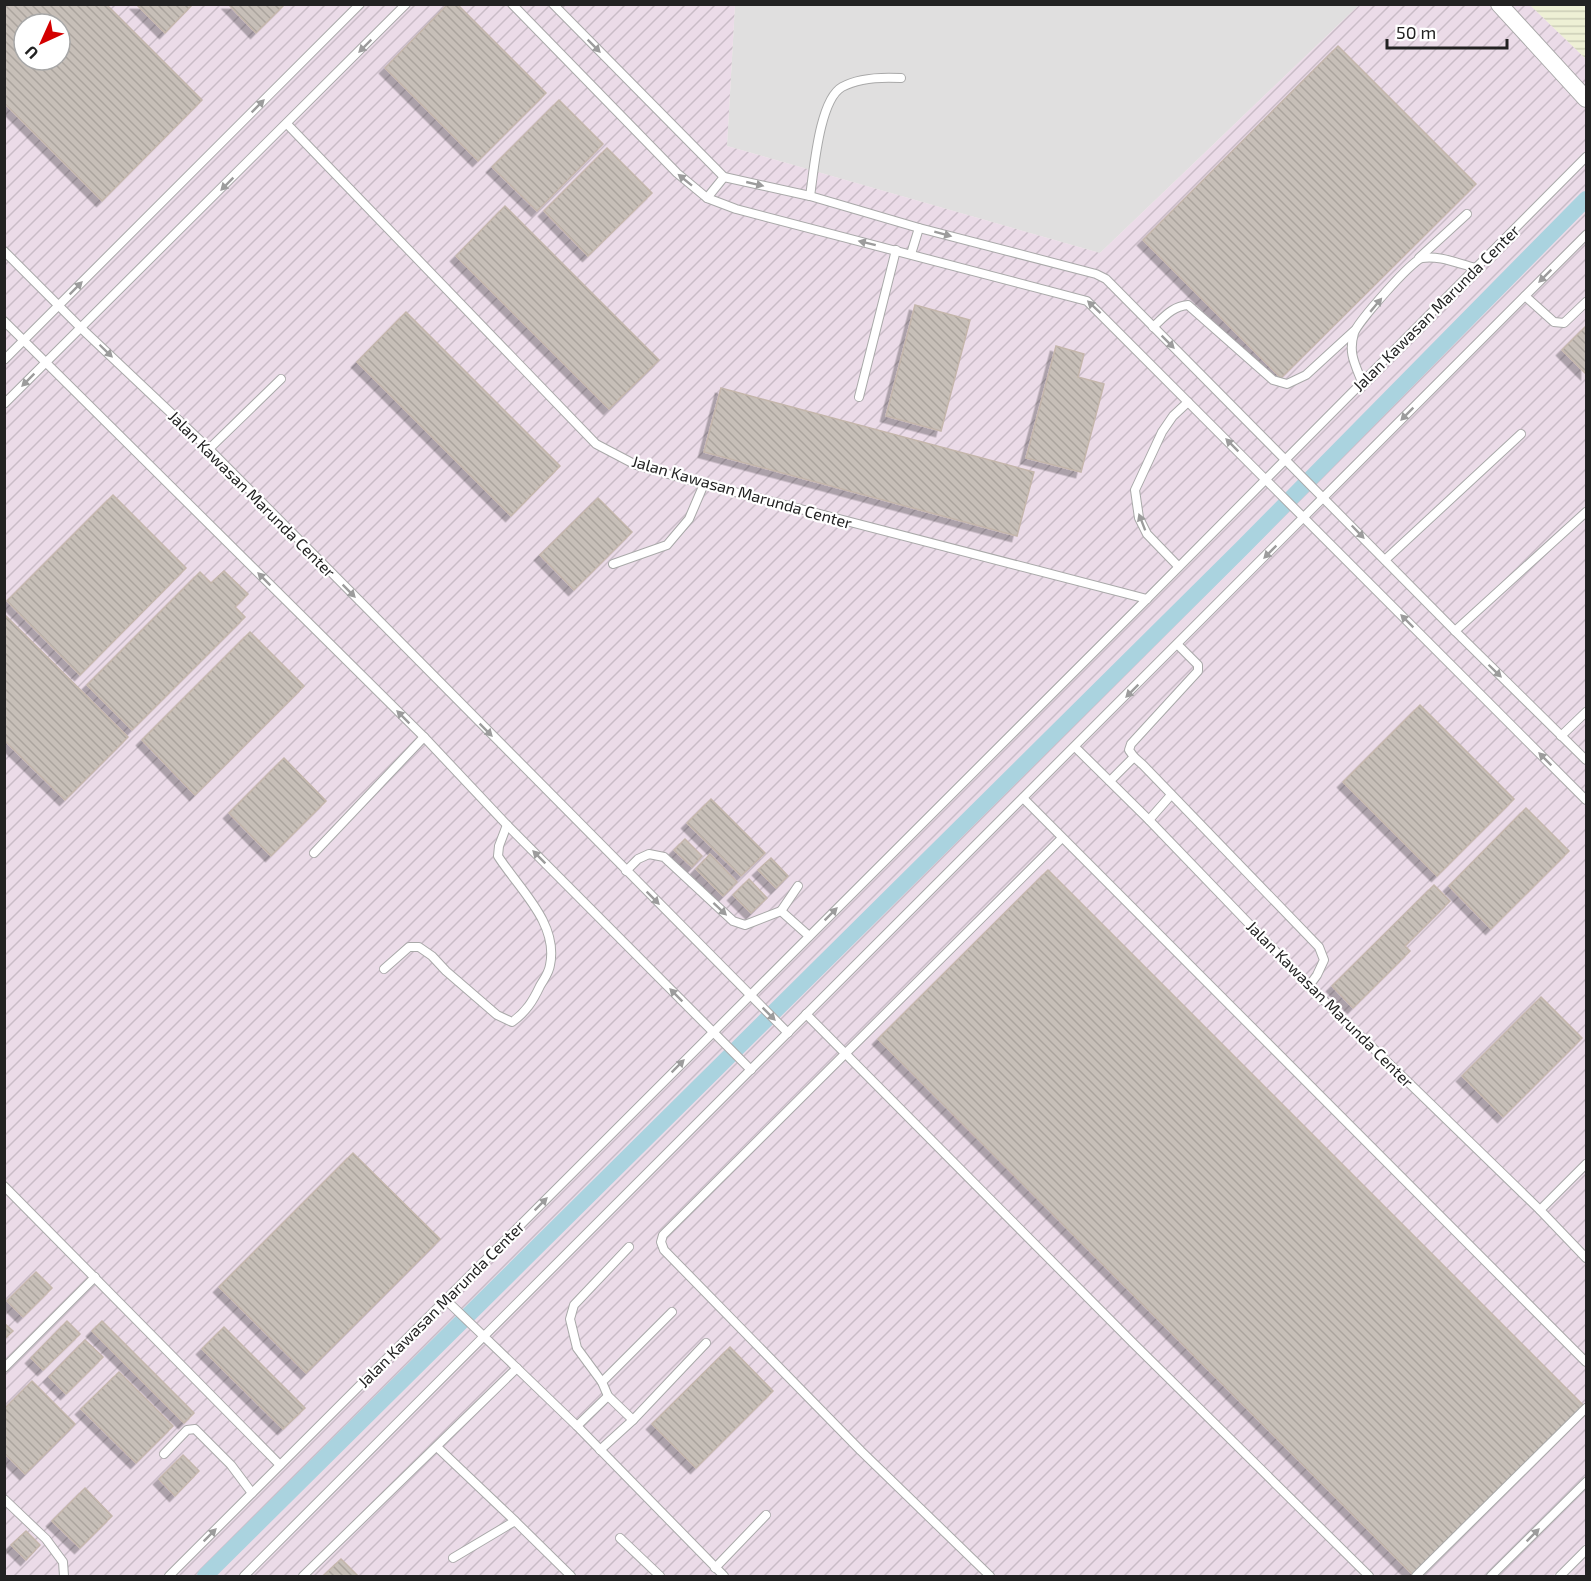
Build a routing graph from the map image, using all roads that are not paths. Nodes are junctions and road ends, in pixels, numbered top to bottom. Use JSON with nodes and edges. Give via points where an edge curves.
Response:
{"nodes":[{"id":1,"x":360,"y":4,"type":"edge"},
{"id":2,"x":406,"y":4,"type":"edge"},
{"id":3,"x":512,"y":4,"type":"edge"},
{"id":4,"x":552,"y":4,"type":"edge"},
{"id":5,"x":1499,"y":4,"type":"edge"},
{"id":6,"x":901,"y":78,"type":"dead end"},
{"id":7,"x":1587,"y":99,"type":"edge"},
{"id":8,"x":287,"y":124,"type":"junction"},
{"id":9,"x":1587,"y":157,"type":"edge"},
{"id":10,"x":724,"y":177,"type":"junction"},
{"id":11,"x":810,"y":196,"type":"junction"},
{"id":12,"x":707,"y":198,"type":"junction"},
{"id":13,"x":1467,"y":214,"type":"dead end"},
{"id":14,"x":919,"y":228,"type":"junction"},
{"id":15,"x":1587,"y":235,"type":"edge"},
{"id":16,"x":896,"y":250,"type":"junction"},
{"id":17,"x":4,"y":251,"type":"edge"},
{"id":18,"x":911,"y":254,"type":"junction"},
{"id":19,"x":1419,"y":258,"type":"junction"},
{"id":20,"x":1476,"y":268,"type":"junction"},
{"id":21,"x":1525,"y":296,"type":"junction"},
{"id":22,"x":1587,"y":302,"type":"edge"},
{"id":23,"x":59,"y":305,"type":"junction"},
{"id":24,"x":4,"y":321,"type":"edge"},
{"id":25,"x":1153,"y":327,"type":"junction"},
{"id":26,"x":81,"y":328,"type":"junction"},
{"id":27,"x":1354,"y":331,"type":"junction"},
{"id":28,"x":24,"y":340,"type":"junction"},
{"id":29,"x":4,"y":360,"type":"edge"},
{"id":30,"x":46,"y":363,"type":"junction"},
{"id":31,"x":281,"y":379,"type":"dead end"},
{"id":32,"x":1362,"y":382,"type":"junction"},
{"id":33,"x":859,"y":397,"type":"dead end"},
{"id":34,"x":1188,"y":402,"type":"junction"},
{"id":35,"x":4,"y":404,"type":"edge"},
{"id":36,"x":1521,"y":434,"type":"dead end"},
{"id":37,"x":209,"y":449,"type":"junction"},
{"id":38,"x":1288,"y":462,"type":"junction"},
{"id":39,"x":1265,"y":479,"type":"junction"},
{"id":40,"x":704,"y":484,"type":"junction"},
{"id":41,"x":1324,"y":498,"type":"junction"},
{"id":42,"x":1587,"y":512,"type":"edge"},
{"id":43,"x":1304,"y":518,"type":"junction"},
{"id":44,"x":1385,"y":560,"type":"junction"},
{"id":45,"x":613,"y":564,"type":"dead end"},
{"id":46,"x":1178,"y":566,"type":"junction"},
{"id":47,"x":1147,"y":599,"type":"junction"},
{"id":48,"x":1455,"y":631,"type":"junction"},
{"id":49,"x":1178,"y":645,"type":"junction"},
{"id":50,"x":1587,"y":712,"type":"edge"},
{"id":51,"x":1561,"y":736,"type":"junction"},
{"id":52,"x":424,"y":737,"type":"junction"},
{"id":53,"x":1075,"y":747,"type":"junction"},
{"id":54,"x":1134,"y":757,"type":"junction"},
{"id":55,"x":1587,"y":760,"type":"edge"},
{"id":56,"x":1110,"y":781,"type":"junction"},
{"id":57,"x":1171,"y":795,"type":"junction"},
{"id":58,"x":1023,"y":798,"type":"junction"},
{"id":59,"x":1587,"y":800,"type":"edge"},
{"id":60,"x":1149,"y":820,"type":"junction"},
{"id":61,"x":507,"y":825,"type":"junction"},
{"id":62,"x":1062,"y":838,"type":"junction"},
{"id":63,"x":314,"y":853,"type":"dead end"},
{"id":64,"x":626,"y":871,"type":"junction"},
{"id":65,"x":798,"y":886,"type":"dead end"},
{"id":66,"x":781,"y":911,"type":"junction"},
{"id":67,"x":809,"y":936,"type":"junction"},
{"id":68,"x":384,"y":969,"type":"dead end"},
{"id":69,"x":1309,"y":986,"type":"junction"},
{"id":70,"x":752,"y":997,"type":"junction"},
{"id":71,"x":806,"y":1014,"type":"junction"},
{"id":72,"x":786,"y":1031,"type":"junction"},
{"id":73,"x":716,"y":1034,"type":"junction"},
{"id":74,"x":846,"y":1053,"type":"junction"},
{"id":75,"x":749,"y":1067,"type":"junction"},
{"id":76,"x":1587,"y":1164,"type":"edge"},
{"id":77,"x":4,"y":1186,"type":"edge"},
{"id":78,"x":1540,"y":1210,"type":"junction"},
{"id":79,"x":629,"y":1247,"type":"dead end"},
{"id":80,"x":1587,"y":1258,"type":"edge"},
{"id":81,"x":95,"y":1277,"type":"junction"},
{"id":82,"x":447,"y":1301,"type":"junction"},
{"id":83,"x":672,"y":1312,"type":"dead end"},
{"id":84,"x":481,"y":1335,"type":"junction"},
{"id":85,"x":706,"y":1343,"type":"dead end"},
{"id":86,"x":1587,"y":1362,"type":"edge"},
{"id":87,"x":4,"y":1368,"type":"edge"},
{"id":88,"x":517,"y":1368,"type":"junction"},
{"id":89,"x":602,"y":1382,"type":"junction"},
{"id":90,"x":608,"y":1396,"type":"junction"},
{"id":91,"x":1587,"y":1408,"type":"edge"},
{"id":92,"x":633,"y":1420,"type":"junction"},
{"id":93,"x":577,"y":1426,"type":"junction"},
{"id":94,"x":437,"y":1447,"type":"junction"},
{"id":95,"x":600,"y":1450,"type":"junction"},
{"id":96,"x":164,"y":1454,"type":"dead end"},
{"id":97,"x":280,"y":1465,"type":"junction"},
{"id":98,"x":1587,"y":1482,"type":"edge"},
{"id":99,"x":252,"y":1493,"type":"junction"},
{"id":100,"x":4,"y":1499,"type":"edge"},
{"id":101,"x":766,"y":1515,"type":"dead end"},
{"id":102,"x":515,"y":1521,"type":"junction"},
{"id":103,"x":620,"y":1538,"type":"dead end"},
{"id":104,"x":1587,"y":1550,"type":"edge"},
{"id":105,"x":453,"y":1558,"type":"dead end"},
{"id":106,"x":715,"y":1568,"type":"junction"},
{"id":107,"x":64,"y":1576,"type":"edge"},
{"id":108,"x":168,"y":1576,"type":"edge"},
{"id":109,"x":244,"y":1576,"type":"edge"},
{"id":110,"x":303,"y":1576,"type":"edge"},
{"id":111,"x":571,"y":1576,"type":"edge"},
{"id":112,"x":660,"y":1576,"type":"edge"},
{"id":113,"x":724,"y":1576,"type":"edge"},
{"id":114,"x":990,"y":1576,"type":"edge"},
{"id":115,"x":1369,"y":1576,"type":"edge"},
{"id":116,"x":1416,"y":1576,"type":"edge"},
{"id":117,"x":1491,"y":1576,"type":"edge"},
{"id":118,"x":1560,"y":1576,"type":"edge"}],
"edges":[{"from":23,"to":1,"type":"lane","one_way":true},
{"from":2,"to":8,"type":"lane","one_way":true},
{"from":12,"to":3,"type":"lane","one_way":true,"via":[[677,173]]},
{"from":4,"to":10,"type":"lane","one_way":true},
{"from":5,"to":7,"type":"street"},
{"from":6,"to":11,"type":"lane","via":[[878,76],[841,87],[820,128]]},
{"from":8,"to":26,"type":"lane","one_way":true},
{"from":8,"to":40,"type":"lane","name":"Jalan Kawasan Marunda Center","via":[[596,444],[636,465]]},
{"from":9,"to":20,"type":"lane","name":"Jalan Kawasan Marunda Center"},
{"from":10,"to":11,"type":"lane","one_way":true},
{"from":10,"to":12,"type":"lane"},
{"from":11,"to":14,"type":"lane"},
{"from":16,"to":12,"type":"lane","one_way":true},
{"from":13,"to":19,"type":"lane"},
{"from":14,"to":18,"type":"lane"},
{"from":14,"to":25,"type":"lane","one_way":true,"via":[[1096,274],[1106,279]]},
{"from":15,"to":21,"type":"lane","one_way":true},
{"from":16,"to":18,"type":"lane"},
{"from":16,"to":33,"type":"lane"},
{"from":17,"to":23,"type":"lane","name":"Jalan Kawasan Marunda Center"},
{"from":34,"to":18,"type":"lane","one_way":true,"via":[[1083,298]]},
{"from":19,"to":20,"type":"lane"},
{"from":27,"to":19,"type":"lane","one_way":true},
{"from":20,"to":32,"type":"lane","name":"Jalan Kawasan Marunda Center"},
{"from":21,"to":22,"type":"lane","via":[[1554,322],[1564,323]]},
{"from":21,"to":41,"type":"lane","one_way":true},
{"from":23,"to":26,"type":"lane","name":"Jalan Kawasan Marunda Center"},
{"from":23,"to":28,"type":"lane"},
{"from":24,"to":28,"type":"lane"},
{"from":25,"to":27,"type":"lane","via":[[1170,311],[1188,305],[1273,380],[1287,384],[1306,375]]},
{"from":25,"to":38,"type":"lane","one_way":true},
{"from":26,"to":30,"type":"lane"},
{"from":26,"to":37,"type":"lane","name":"Jalan Kawasan Marunda Center","one_way":true},
{"from":27,"to":32,"type":"lane","via":[[1351,355]]},
{"from":28,"to":29,"type":"lane"},
{"from":28,"to":30,"type":"lane"},
{"from":30,"to":35,"type":"lane","one_way":true},
{"from":52,"to":30,"type":"lane","one_way":true},
{"from":31,"to":37,"type":"lane"},
{"from":32,"to":38,"type":"lane","name":"Jalan Kawasan Marunda Center"},
{"from":39,"to":34,"type":"lane","one_way":true},
{"from":46,"to":34,"type":"lane","one_way":true,"via":[[1147,534],[1139,518],[1135,490],[1162,432]]},
{"from":36,"to":44,"type":"lane"},
{"from":37,"to":64,"type":"lane","name":"Jalan Kawasan Marunda Center","one_way":true},
{"from":38,"to":39,"type":"lane","name":"Jalan Kawasan Marunda Center"},
{"from":38,"to":41,"type":"lane"},
{"from":39,"to":43,"type":"lane"},
{"from":39,"to":46,"type":"lane","name":"Jalan Kawasan Marunda Center"},
{"from":40,"to":45,"type":"lane","via":[[689,519],[667,545]]},
{"from":40,"to":47,"type":"lane","name":"Jalan Kawasan Marunda Center"},
{"from":41,"to":43,"type":"lane"},
{"from":41,"to":44,"type":"lane","one_way":true},
{"from":42,"to":48,"type":"lane"},
{"from":43,"to":49,"type":"lane","one_way":true},
{"from":59,"to":43,"type":"lane","one_way":true},
{"from":44,"to":48,"type":"lane"},
{"from":46,"to":47,"type":"lane","name":"Jalan Kawasan Marunda Center"},
{"from":67,"to":47,"type":"lane","name":"Jalan Kawasan Marunda Center","one_way":true},
{"from":48,"to":51,"type":"lane","one_way":true},
{"from":49,"to":53,"type":"lane","one_way":true},
{"from":49,"to":54,"type":"lane","via":[[1198,664],[1198,671],[1131,744],[1129,750]]},
{"from":50,"to":51,"type":"lane"},
{"from":51,"to":55,"type":"lane"},
{"from":52,"to":61,"type":"lane"},
{"from":52,"to":63,"type":"lane"},
{"from":53,"to":56,"type":"lane","name":"Jalan Kawasan Marunda Center"},
{"from":53,"to":58,"type":"lane"},
{"from":54,"to":56,"type":"lane"},
{"from":54,"to":57,"type":"lane"},
{"from":56,"to":60,"type":"lane","name":"Jalan Kawasan Marunda Center"},
{"from":57,"to":60,"type":"lane"},
{"from":57,"to":69,"type":"lane","via":[[1319,947],[1324,960]]},
{"from":58,"to":62,"type":"lane"},
{"from":58,"to":71,"type":"lane"},
{"from":60,"to":69,"type":"lane","name":"Jalan Kawasan Marunda Center"},
{"from":61,"to":68,"type":"lane","via":[[498,856],[532,902],[548,934],[552,954],[550,968],[530,1006],[512,1022],[497,1015],[419,947],[409,947]]},
{"from":73,"to":61,"type":"lane","one_way":true},
{"from":62,"to":74,"type":"lane"},
{"from":62,"to":86,"type":"lane"},
{"from":64,"to":66,"type":"lane","one_way":true,"via":[[649,854],[664,857],[733,921],[745,925]]},
{"from":64,"to":70,"type":"lane","name":"Jalan Kawasan Marunda Center","one_way":true},
{"from":65,"to":66,"type":"lane"},
{"from":66,"to":67,"type":"lane"},
{"from":67,"to":70,"type":"lane","name":"Jalan Kawasan Marunda Center"},
{"from":69,"to":78,"type":"lane","name":"Jalan Kawasan Marunda Center"},
{"from":70,"to":72,"type":"lane","name":"Jalan Kawasan Marunda Center","one_way":true},
{"from":70,"to":73,"type":"lane","name":"Jalan Kawasan Marunda Center"},
{"from":71,"to":72,"type":"lane"},
{"from":71,"to":74,"type":"lane"},
{"from":72,"to":75,"type":"lane"},
{"from":73,"to":75,"type":"lane"},
{"from":82,"to":73,"type":"lane","name":"Jalan Kawasan Marunda Center","one_way":true},
{"from":74,"to":114,"type":"lane","via":[[663,1235],[661,1242],[664,1250],[853,1443]]},
{"from":74,"to":115,"type":"lane"},
{"from":75,"to":84,"type":"lane"},
{"from":76,"to":78,"type":"lane"},
{"from":77,"to":81,"type":"lane"},
{"from":78,"to":80,"type":"lane","name":"Jalan Kawasan Marunda Center"},
{"from":79,"to":89,"type":"lane","via":[[574,1305],[570,1319],[577,1348]]},
{"from":81,"to":87,"type":"lane"},
{"from":81,"to":97,"type":"lane"},
{"from":82,"to":84,"type":"lane"},
{"from":82,"to":97,"type":"lane","name":"Jalan Kawasan Marunda Center"},
{"from":83,"to":89,"type":"lane"},
{"from":84,"to":88,"type":"lane"},
{"from":84,"to":109,"type":"lane"},
{"from":85,"to":92,"type":"lane"},
{"from":88,"to":93,"type":"lane"},
{"from":88,"to":94,"type":"lane"},
{"from":89,"to":90,"type":"lane"},
{"from":90,"to":92,"type":"lane"},
{"from":90,"to":93,"type":"lane"},
{"from":91,"to":116,"type":"lane"},
{"from":92,"to":95,"type":"lane"},
{"from":93,"to":95,"type":"lane"},
{"from":94,"to":102,"type":"lane"},
{"from":94,"to":110,"type":"lane"},
{"from":95,"to":106,"type":"lane"},
{"from":96,"to":99,"type":"lane","via":[[187,1430],[195,1430],[231,1465]]},
{"from":97,"to":99,"type":"lane","name":"Jalan Kawasan Marunda Center"},
{"from":117,"to":98,"type":"lane","one_way":true},
{"from":108,"to":99,"type":"lane","name":"Jalan Kawasan Marunda Center","one_way":true},
{"from":100,"to":107,"type":"lane","via":[[52,1546],[63,1562]]},
{"from":101,"to":106,"type":"lane"},
{"from":102,"to":105,"type":"lane"},
{"from":102,"to":111,"type":"lane"},
{"from":103,"to":112,"type":"lane"},
{"from":104,"to":118,"type":"lane"},
{"from":106,"to":113,"type":"lane"}]}
